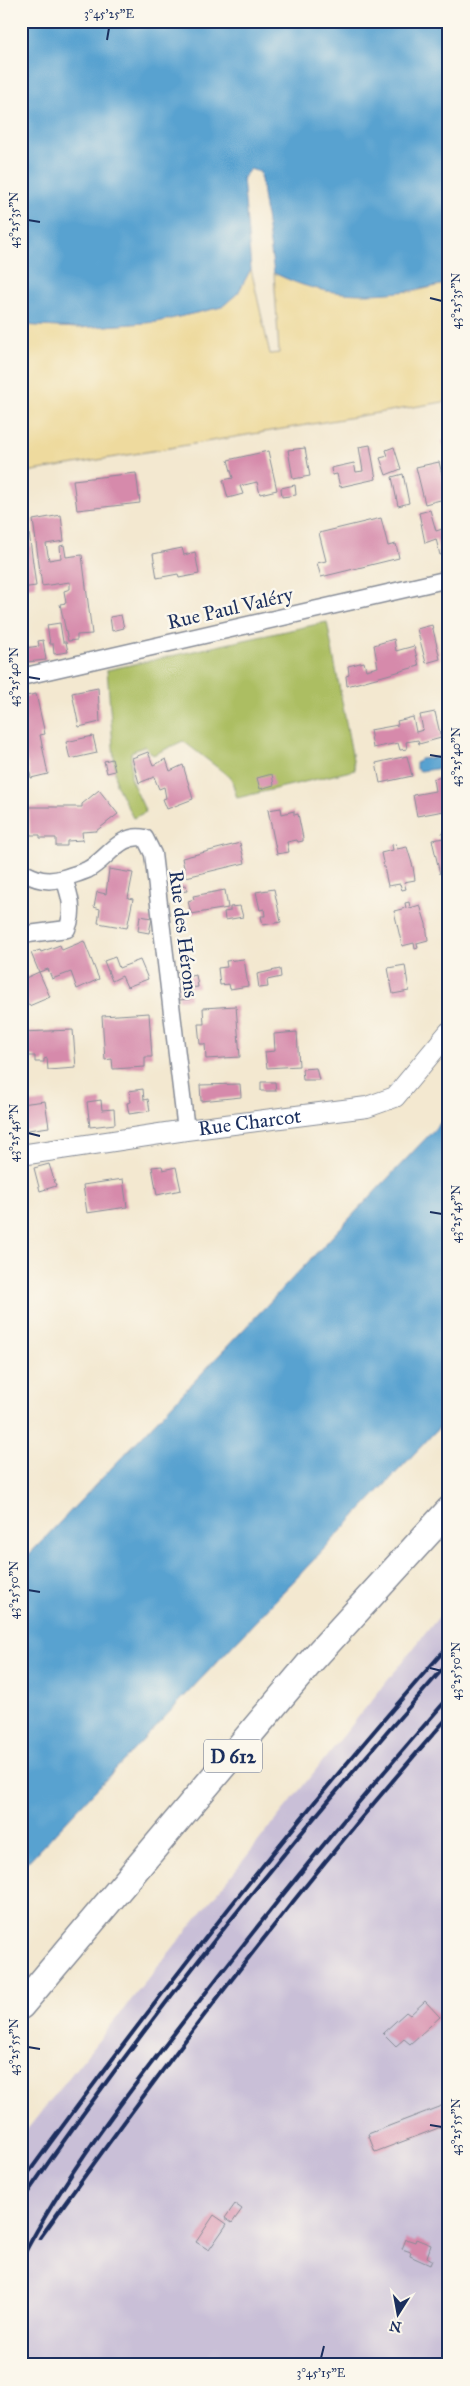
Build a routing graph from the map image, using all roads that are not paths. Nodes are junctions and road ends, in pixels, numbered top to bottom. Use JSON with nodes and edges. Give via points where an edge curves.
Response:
{"nodes":[{"id":1,"x":449,"y":579,"type":"edge"},
{"id":2,"x":21,"y":677,"type":"edge"},
{"id":3,"x":24,"y":876,"type":"edge"},
{"id":4,"x":64,"y":878,"type":"junction"},
{"id":5,"x":21,"y":936,"type":"edge"},
{"id":6,"x":449,"y":1032,"type":"edge"},
{"id":7,"x":186,"y":1130,"type":"junction"},
{"id":8,"x":21,"y":1155,"type":"edge"},
{"id":9,"x":449,"y":1510,"type":"edge"},
{"id":10,"x":21,"y":2006,"type":"edge"}],
"edges":[{"from":1,"to":2,"type":"street","name":"Rue Paul Valéry"},
{"from":3,"to":4,"type":"street","via":[[36,880]]},
{"from":4,"to":5,"type":"street","via":[[71,898],[72,917],[67,929]]},
{"from":4,"to":7,"type":"street","name":"Rue des Hérons","via":[[88,870],[126,839],[145,838],[152,854]]},
{"from":6,"to":7,"type":"street","name":"Rue Charcot","via":[[395,1097],[384,1103]]},
{"from":7,"to":8,"type":"street","name":"Rue Charcot"},
{"from":9,"to":10,"type":"main road","number":"D 612","via":[[314,1658]]}]}
